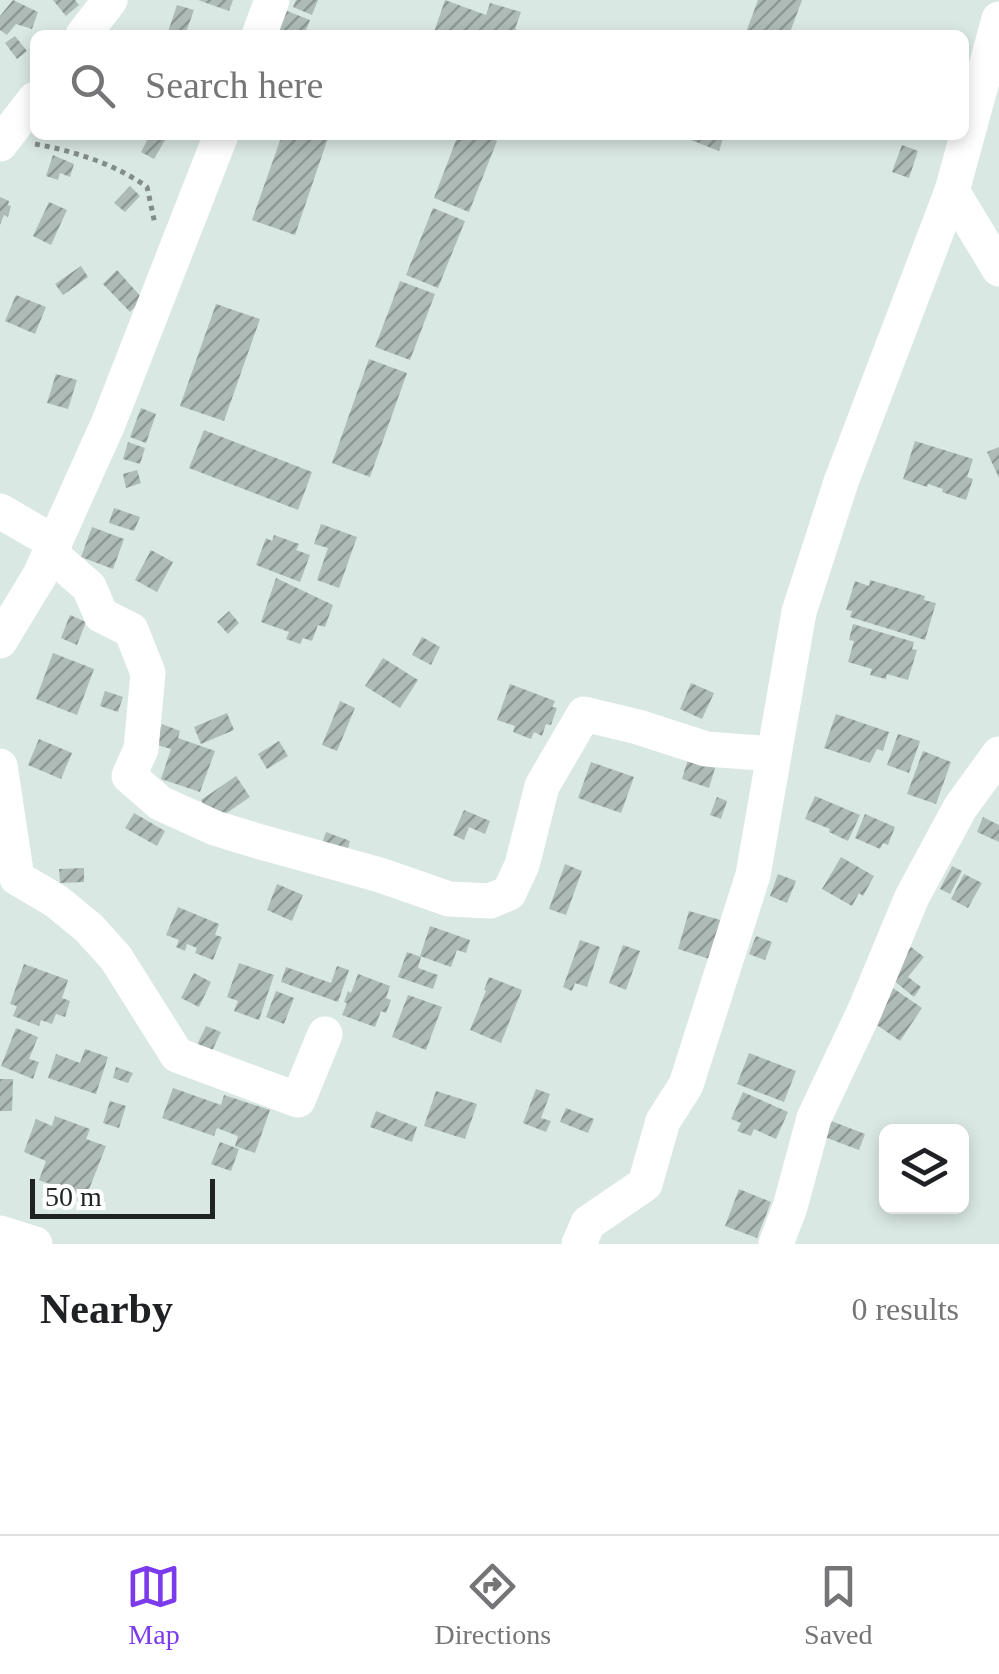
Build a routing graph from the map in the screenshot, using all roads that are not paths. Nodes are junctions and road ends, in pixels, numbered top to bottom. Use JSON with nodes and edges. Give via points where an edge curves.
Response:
{"nodes":[{"id":1,"x":110,"y":0,"type":"edge"},
{"id":2,"x":272,"y":0,"type":"edge"},
{"id":3,"x":999,"y":19,"type":"edge"},
{"id":4,"x":87,"y":30,"type":"edge"},
{"id":5,"x":261,"y":30,"type":"edge"},
{"id":6,"x":969,"y":128,"type":"edge"},
{"id":7,"x":219,"y":140,"type":"edge"},
{"id":8,"x":966,"y":140,"type":"edge"},
{"id":9,"x":952,"y":190,"type":"junction"},
{"id":10,"x":999,"y":270,"type":"edge"},
{"id":11,"x":0,"y":511,"type":"edge"},
{"id":12,"x":52,"y":548,"type":"junction"},
{"id":13,"x":0,"y":641,"type":"edge"},
{"id":14,"x":774,"y":754,"type":"junction"},
{"id":15,"x":999,"y":754,"type":"edge"},
{"id":16,"x":0,"y":766,"type":"edge"},
{"id":17,"x":325,"y":1034,"type":"dead end"},
{"id":18,"x":0,"y":1233,"type":"edge"},
{"id":19,"x":34,"y":1244,"type":"edge"},
{"id":20,"x":579,"y":1244,"type":"edge"},
{"id":21,"x":776,"y":1244,"type":"edge"}],
"edges":[{"from":1,"to":4,"type":"street"},
{"from":2,"to":5,"type":"street"},
{"from":3,"to":6,"type":"street"},
{"from":7,"to":12,"type":"street"},
{"from":8,"to":9,"type":"street"},
{"from":9,"to":10,"type":"street"},
{"from":9,"to":14,"type":"street","via":[[799,612]]},
{"from":11,"to":12,"type":"street"},
{"from":12,"to":13,"type":"street"},
{"from":12,"to":14,"type":"street","via":[[88,587],[101,615],[132,630],[148,673],[141,749],[129,776],[160,803],[228,832],[449,899],[490,901],[508,893],[542,786],[584,714],[706,749]]},
{"from":14,"to":20,"type":"street","via":[[753,875],[686,1084],[662,1121],[645,1184],[588,1224]]},
{"from":15,"to":21,"type":"street","via":[[960,808],[912,898],[814,1118]]},
{"from":16,"to":17,"type":"street","via":[[17,878],[89,928],[116,958],[177,1055],[298,1100]]},
{"from":18,"to":19,"type":"street"}]}
